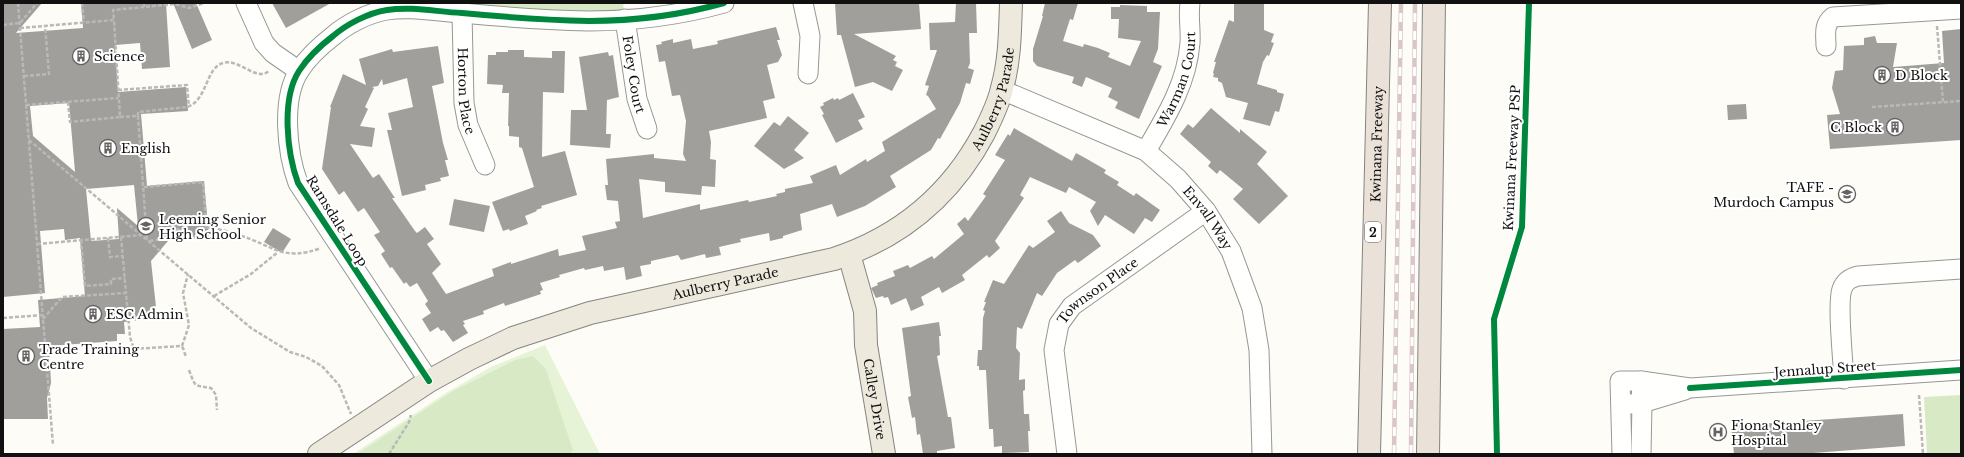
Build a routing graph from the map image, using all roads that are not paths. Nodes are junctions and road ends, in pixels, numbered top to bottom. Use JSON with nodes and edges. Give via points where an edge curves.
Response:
{"nodes":[{"id":1,"x":246,"y":3,"type":"edge"},
{"id":2,"x":724,"y":3,"type":"edge"},
{"id":3,"x":803,"y":3,"type":"edge"},
{"id":4,"x":1011,"y":3,"type":"edge"},
{"id":5,"x":1190,"y":3,"type":"edge"},
{"id":6,"x":1434,"y":3,"type":"edge"},
{"id":7,"x":1447,"y":3,"type":"edge"},
{"id":8,"x":1380,"y":5,"type":"edge"},
{"id":9,"x":1961,"y":9,"type":"edge"},
{"id":10,"x":462,"y":13,"type":"junction"},
{"id":11,"x":625,"y":19,"type":"junction"},
{"id":12,"x":1826,"y":46,"type":"dead end"},
{"id":13,"x":299,"y":72,"type":"junction"},
{"id":14,"x":808,"y":74,"type":"dead end"},
{"id":15,"x":1002,"y":90,"type":"junction"},
{"id":16,"x":647,"y":129,"type":"dead end"},
{"id":17,"x":1146,"y":151,"type":"junction"},
{"id":18,"x":485,"y":165,"type":"dead end"},
{"id":19,"x":1433,"y":203,"type":"junction"},
{"id":20,"x":1206,"y":211,"type":"junction"},
{"id":21,"x":841,"y":257,"type":"junction"},
{"id":22,"x":1961,"y":269,"type":"edge"},
{"id":23,"x":1961,"y":370,"type":"edge"},
{"id":24,"x":1844,"y":379,"type":"junction"},
{"id":25,"x":429,"y":381,"type":"junction"},
{"id":26,"x":1641,"y":381,"type":"junction"},
{"id":27,"x":1690,"y":388,"type":"junction"},
{"id":28,"x":1642,"y":403,"type":"junction"},
{"id":29,"x":1621,"y":405,"type":"junction"},
{"id":30,"x":319,"y":454,"type":"edge"},
{"id":31,"x":884,"y":454,"type":"edge"},
{"id":32,"x":1067,"y":454,"type":"edge"},
{"id":33,"x":1262,"y":454,"type":"edge"},
{"id":34,"x":1368,"y":454,"type":"edge"},
{"id":35,"x":1428,"y":454,"type":"edge"},
{"id":36,"x":1622,"y":454,"type":"edge"},
{"id":37,"x":1641,"y":454,"type":"edge"}],
"edges":[{"from":1,"to":13,"type":"street","via":[[264,43]]},
{"from":2,"to":11,"type":"street","name":"Ramsdale Loop","via":[[672,14]]},
{"from":3,"to":14,"type":"street","via":[[810,36]]},
{"from":4,"to":15,"type":"main road","name":"Aulberry Parade","via":[[1010,41]]},
{"from":5,"to":17,"type":"street","name":"Warman Court","via":[[1187,63],[1168,114]]},
{"from":6,"to":19,"type":"highway"},
{"from":7,"to":19,"type":"highway"},
{"from":8,"to":34,"type":"highway","name":"Kwinana Freeway","number":"2"},
{"from":9,"to":12,"type":"street","via":[[1833,18],[1827,22]]},
{"from":10,"to":11,"type":"street","name":"Ramsdale Loop","via":[[590,21]]},
{"from":10,"to":13,"type":"street","name":"Ramsdale Loop","via":[[404,9],[386,10],[369,16],[334,35],[311,56]]},
{"from":10,"to":18,"type":"street","name":"Horton Place","via":[[464,103],[468,125]]},
{"from":11,"to":16,"type":"street","name":"Foley Court","via":[[637,99]]},
{"from":13,"to":25,"type":"street","name":"Ramsdale Loop","via":[[290,101],[288,143],[291,164],[298,183]]},
{"from":15,"to":17,"type":"street","name":"Envall Way"},
{"from":15,"to":21,"type":"main road","name":"Aulberry Parade","via":[[989,123],[951,183],[916,217],[893,232]]},
{"from":17,"to":20,"type":"street","name":"Envall Way","via":[[1178,179]]},
{"from":19,"to":35,"type":"highway"},
{"from":20,"to":32,"type":"street","name":"Townson Place","via":[[1072,306],[1059,324],[1054,350]]},
{"from":20,"to":33,"type":"street","name":"Envall Way","via":[[1231,252],[1252,308],[1259,350]]},
{"from":21,"to":25,"type":"main road","name":"Aulberry Parade","via":[[568,319],[513,338]]},
{"from":21,"to":31,"type":"main road","name":"Calley Drive","via":[[865,311],[866,345]]},
{"from":22,"to":24,"type":"street","via":[[1858,276],[1845,283],[1840,298]]},
{"from":23,"to":24,"type":"street","name":"Jennalup Street"},
{"from":24,"to":27,"type":"street","name":"Jennalup Street"},
{"from":25,"to":30,"type":"main road","name":"Aulberry Parade"},
{"from":26,"to":27,"type":"street","name":"Jennalup Street"},
{"from":26,"to":28,"type":"street"},
{"from":26,"to":29,"type":"street","name":"Jennalup Street","via":[[1620,381]]},
{"from":27,"to":28,"type":"street","name":"Jennalup Street"},
{"from":28,"to":29,"type":"street","name":"Jennalup Street"},
{"from":28,"to":37,"type":"street"},
{"from":29,"to":36,"type":"street"}]}
